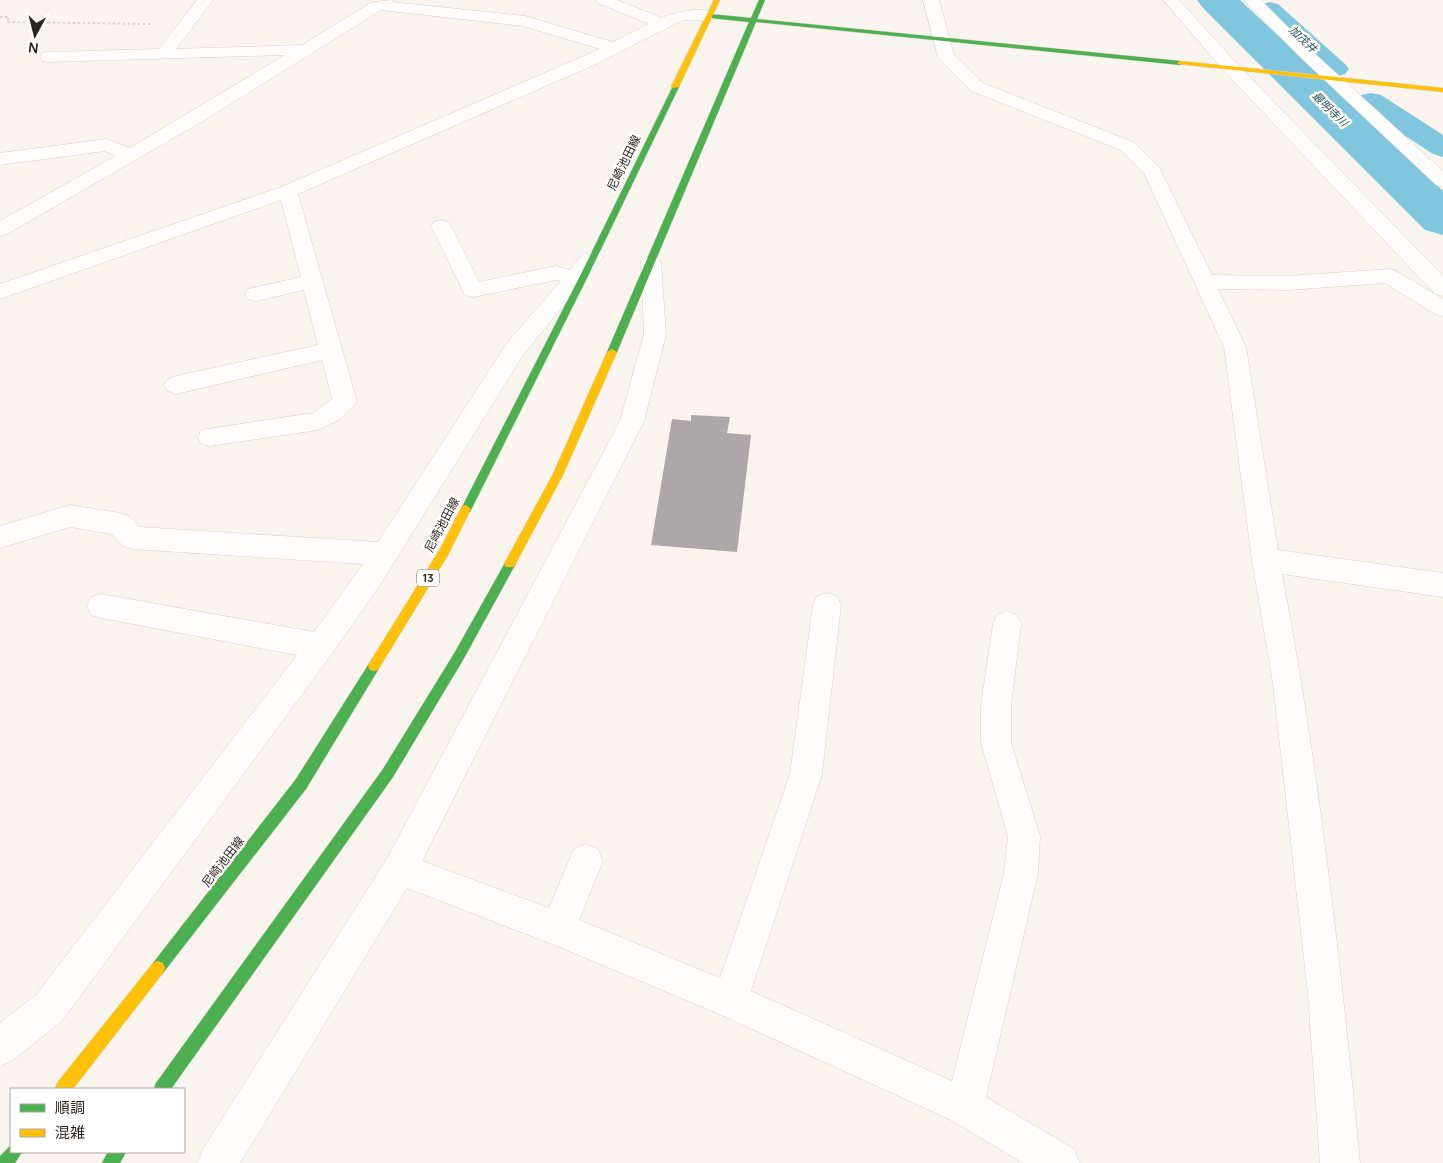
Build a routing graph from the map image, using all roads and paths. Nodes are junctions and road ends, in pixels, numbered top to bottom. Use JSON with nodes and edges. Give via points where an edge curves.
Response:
{"nodes":[{"id":1,"x":205,"y":0,"type":"edge"},
{"id":2,"x":603,"y":0,"type":"edge"},
{"id":3,"x":762,"y":0,"type":"edge"},
{"id":4,"x":931,"y":0,"type":"edge"},
{"id":5,"x":1171,"y":0,"type":"edge"},
{"id":6,"x":1254,"y":1,"type":"edge"},
{"id":7,"x":381,"y":3,"type":"edge"},
{"id":8,"x":714,"y":8,"type":"edge"},
{"id":9,"x":0,"y":17,"type":"edge"},
{"id":10,"x":753,"y":21,"type":"junction"},
{"id":11,"x":186,"y":24,"type":"junction"},
{"id":12,"x":663,"y":24,"type":"junction"},
{"id":13,"x":941,"y":40,"type":"junction"},
{"id":14,"x":615,"y":48,"type":"junction"},
{"id":15,"x":305,"y":50,"type":"junction"},
{"id":16,"x":164,"y":52,"type":"junction"},
{"id":17,"x":48,"y":56,"type":"dead end"},
{"id":18,"x":1240,"y":71,"type":"junction"},
{"id":19,"x":1328,"y":79,"type":"junction"},
{"id":20,"x":1443,"y":90,"type":"edge"},
{"id":21,"x":131,"y":155,"type":"junction"},
{"id":22,"x":0,"y":159,"type":"edge"},
{"id":23,"x":1443,"y":180,"type":"edge"},
{"id":24,"x":288,"y":190,"type":"junction"},
{"id":25,"x":441,"y":226,"type":"dead end"},
{"id":26,"x":0,"y":230,"type":"edge"},
{"id":27,"x":594,"y":257,"type":"junction"},
{"id":28,"x":651,"y":264,"type":"junction"},
{"id":29,"x":575,"y":278,"type":"junction"},
{"id":30,"x":313,"y":281,"type":"junction"},
{"id":31,"x":1204,"y":282,"type":"junction"},
{"id":32,"x":1443,"y":289,"type":"edge"},
{"id":33,"x":0,"y":292,"type":"edge"},
{"id":34,"x":256,"y":294,"type":"dead end"},
{"id":35,"x":1443,"y":309,"type":"edge"},
{"id":36,"x":332,"y":350,"type":"junction"},
{"id":37,"x":176,"y":385,"type":"dead end"},
{"id":38,"x":210,"y":437,"type":"dead end"},
{"id":39,"x":0,"y":537,"type":"edge"},
{"id":40,"x":385,"y":554,"type":"junction"},
{"id":41,"x":1266,"y":560,"type":"junction"},
{"id":42,"x":1443,"y":585,"type":"edge"},
{"id":43,"x":827,"y":605,"type":"dead end"},
{"id":44,"x":101,"y":606,"type":"dead end"},
{"id":45,"x":1007,"y":624,"type":"dead end"},
{"id":46,"x":321,"y":646,"type":"junction"},
{"id":47,"x":586,"y":861,"type":"dead end"},
{"id":48,"x":400,"y":869,"type":"junction"},
{"id":49,"x":558,"y":929,"type":"junction"},
{"id":50,"x":730,"y":1000,"type":"junction"},
{"id":51,"x":0,"y":1047,"type":"edge"},
{"id":52,"x":64,"y":1088,"type":"edge"},
{"id":53,"x":163,"y":1088,"type":"edge"},
{"id":54,"x":965,"y":1106,"type":"junction"},
{"id":55,"x":13,"y":1153,"type":"edge"},
{"id":56,"x":5,"y":1163,"type":"edge"},
{"id":57,"x":218,"y":1163,"type":"edge"},
{"id":58,"x":1060,"y":1163,"type":"edge"},
{"id":59,"x":1340,"y":1163,"type":"edge"}],
"edges":[{"from":1,"to":11,"type":"street"},
{"from":2,"to":12,"type":"street"},
{"from":3,"to":10,"type":"main road"},
{"from":4,"to":13,"type":"street"},
{"from":5,"to":18,"type":"street"},
{"from":6,"to":19,"type":"street"},
{"from":7,"to":14,"type":"street","via":[[525,21]]},
{"from":7,"to":15,"type":"street"},
{"from":8,"to":10,"type":"main road"},
{"from":8,"to":12,"type":"street","via":[[680,15]]},
{"from":8,"to":27,"type":"main road","name":"尼崎池田線","number":"13"},
{"from":9,"to":11,"type":"path","via":[[10,17],[6,22]]},
{"from":10,"to":13,"type":"main road"},
{"from":10,"to":28,"type":"main road"},
{"from":11,"to":16,"type":"street"},
{"from":12,"to":14,"type":"street"},
{"from":13,"to":18,"type":"main road"},
{"from":13,"to":31,"type":"street","via":[[946,57],[977,87],[1127,146],[1152,171]]},
{"from":14,"to":24,"type":"street"},
{"from":15,"to":16,"type":"street"},
{"from":15,"to":21,"type":"street"},
{"from":16,"to":17,"type":"street"},
{"from":18,"to":19,"type":"main road"},
{"from":18,"to":32,"type":"street"},
{"from":19,"to":20,"type":"main road"},
{"from":19,"to":23,"type":"street"},
{"from":21,"to":22,"type":"street","via":[[106,145]]},
{"from":21,"to":26,"type":"street"},
{"from":24,"to":30,"type":"street"},
{"from":24,"to":33,"type":"street"},
{"from":25,"to":29,"type":"street","via":[[473,290],[556,273]]},
{"from":27,"to":29,"type":"street"},
{"from":27,"to":52,"type":"main road","name":"尼崎池田線","number":"13","via":[[444,552],[301,784]]},
{"from":28,"to":48,"type":"street","via":[[655,334],[632,421]]},
{"from":28,"to":53,"type":"main road","via":[[558,475],[459,656],[388,773]]},
{"from":29,"to":40,"type":"street","via":[[515,349]]},
{"from":30,"to":34,"type":"street"},
{"from":30,"to":36,"type":"street"},
{"from":31,"to":35,"type":"street","via":[[1288,284],[1389,276]]},
{"from":31,"to":41,"type":"street","via":[[1235,346]]},
{"from":36,"to":37,"type":"street"},
{"from":36,"to":38,"type":"street","via":[[345,402],[331,414],[318,421]]},
{"from":39,"to":40,"type":"street","via":[[70,516],[120,524],[132,538]]},
{"from":40,"to":46,"type":"street"},
{"from":41,"to":42,"type":"street"},
{"from":41,"to":59,"type":"street","via":[[1288,683],[1325,984]]},
{"from":43,"to":50,"type":"street","via":[[806,774]]},
{"from":44,"to":46,"type":"street"},
{"from":45,"to":54,"type":"street","via":[[996,705],[996,744],[1024,836],[1021,873]]},
{"from":46,"to":51,"type":"street","via":[[49,1008]]},
{"from":47,"to":49,"type":"street"},
{"from":48,"to":49,"type":"street"},
{"from":48,"to":57,"type":"street"},
{"from":49,"to":50,"type":"street"},
{"from":50,"to":54,"type":"street"},
{"from":54,"to":58,"type":"street"},
{"from":55,"to":56,"type":"main road"}]}
